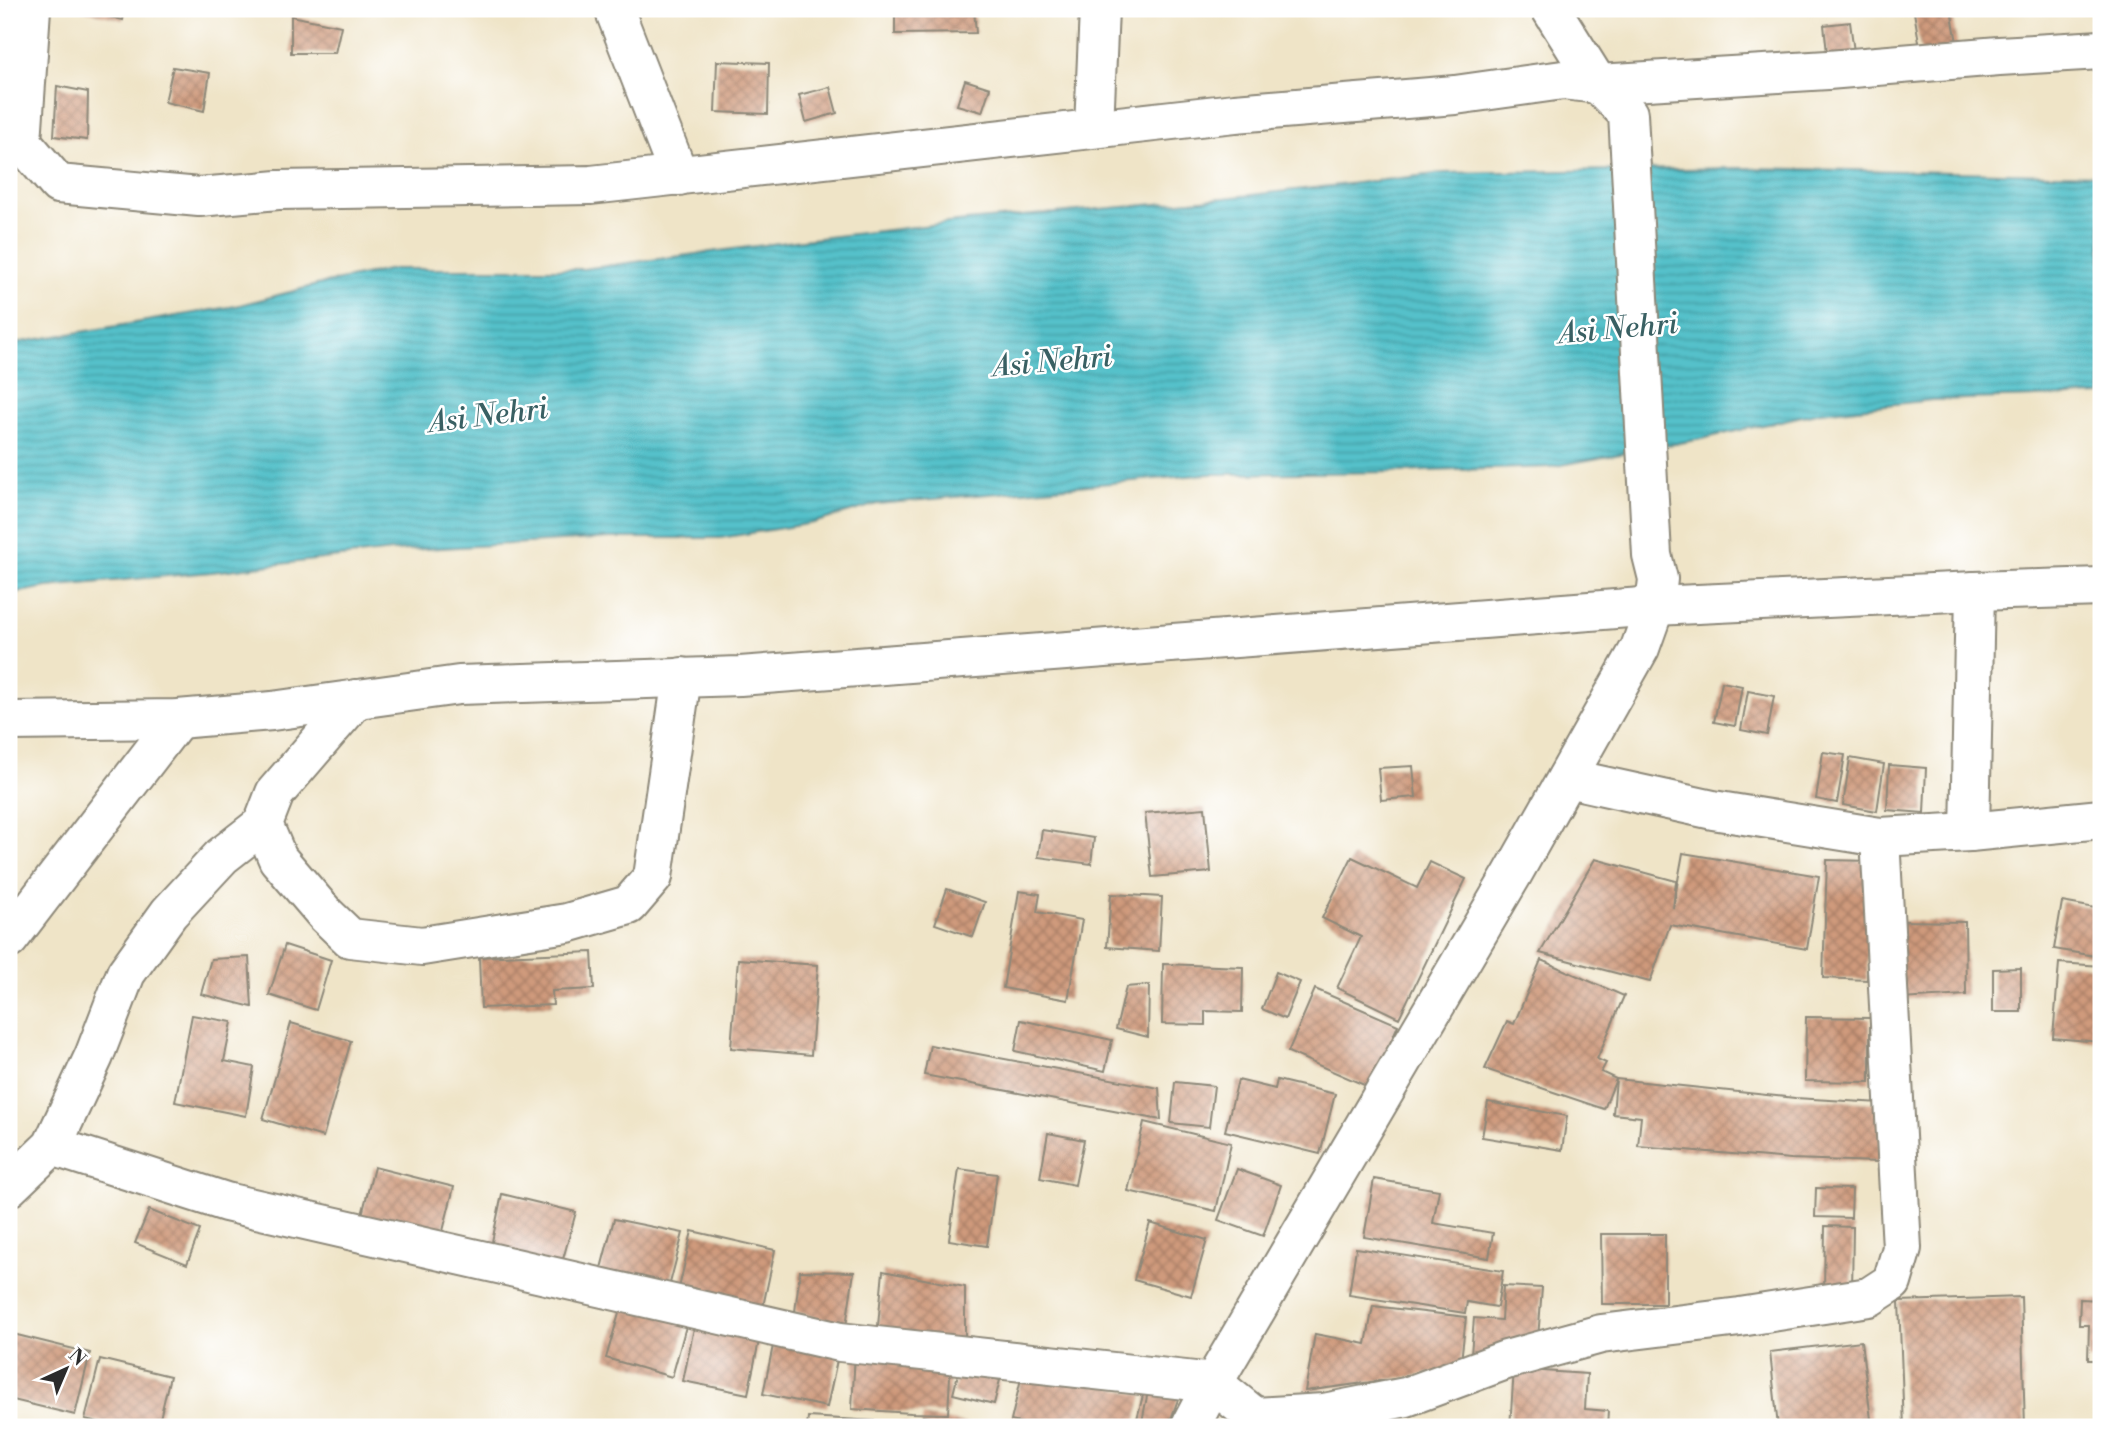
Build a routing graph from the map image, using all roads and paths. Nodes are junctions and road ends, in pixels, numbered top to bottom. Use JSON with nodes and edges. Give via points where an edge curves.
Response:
{"nodes":[{"id":1,"x":31,"y":9,"type":"edge"},
{"id":2,"x":614,"y":9,"type":"edge"},
{"id":3,"x":1100,"y":9,"type":"edge"},
{"id":4,"x":1551,"y":9,"type":"edge"},
{"id":5,"x":2101,"y":50,"type":"edge"},
{"id":6,"x":1598,"y":84,"type":"junction"},
{"id":7,"x":1094,"y":128,"type":"junction"},
{"id":8,"x":679,"y":176,"type":"junction"},
{"id":9,"x":2101,"y":587,"type":"edge"},
{"id":10,"x":1975,"y":591,"type":"junction"},
{"id":11,"x":1655,"y":606,"type":"junction"},
{"id":12,"x":682,"y":677,"type":"junction"},
{"id":13,"x":356,"y":699,"type":"junction"},
{"id":14,"x":178,"y":719,"type":"junction"},
{"id":15,"x":9,"y":721,"type":"edge"},
{"id":16,"x":1567,"y":778,"type":"junction"},
{"id":17,"x":2101,"y":819,"type":"edge"},
{"id":18,"x":263,"y":824,"type":"junction"},
{"id":19,"x":1970,"y":832,"type":"junction"},
{"id":20,"x":1880,"y":837,"type":"junction"},
{"id":21,"x":9,"y":939,"type":"edge"},
{"id":22,"x":52,"y":1146,"type":"junction"},
{"id":23,"x":9,"y":1187,"type":"edge"},
{"id":24,"x":1213,"y":1383,"type":"junction"},
{"id":25,"x":1190,"y":1427,"type":"edge"}],
"edges":[{"from":1,"to":8,"type":"street","via":[[22,142],[58,184],[199,197],[278,190],[591,185]]},
{"from":2,"to":8,"type":"street"},
{"from":3,"to":7,"type":"street"},
{"from":4,"to":6,"type":"street"},
{"from":5,"to":6,"type":"street"},
{"from":6,"to":7,"type":"street","via":[[1563,80],[1455,95]]},
{"from":6,"to":11,"type":"street","via":[[1628,114],[1658,579]]},
{"from":7,"to":8,"type":"street"},
{"from":9,"to":10,"type":"street"},
{"from":10,"to":11,"type":"street"},
{"from":10,"to":19,"type":"street"},
{"from":11,"to":12,"type":"street"},
{"from":11,"to":16,"type":"street","via":[[1640,648]]},
{"from":12,"to":13,"type":"street","via":[[459,685]]},
{"from":12,"to":18,"type":"street","via":[[653,877],[629,905],[567,923],[422,946],[351,938],[278,859]]},
{"from":13,"to":14,"type":"street"},
{"from":13,"to":18,"type":"street","via":[[275,793]]},
{"from":14,"to":15,"type":"street"},
{"from":14,"to":21,"type":"street"},
{"from":16,"to":20,"type":"street","via":[[1713,810]]},
{"from":16,"to":24,"type":"street"},
{"from":17,"to":19,"type":"street"},
{"from":18,"to":22,"type":"street","via":[[222,856],[169,913],[126,973]]},
{"from":19,"to":20,"type":"street"},
{"from":20,"to":24,"type":"street","via":[[1902,1248],[1892,1282],[1869,1297],[1601,1334],[1506,1360],[1406,1397],[1324,1413],[1255,1417]]},
{"from":22,"to":23,"type":"street"},
{"from":22,"to":24,"type":"street","via":[[226,1202],[840,1342]]},
{"from":24,"to":25,"type":"street"}]}
